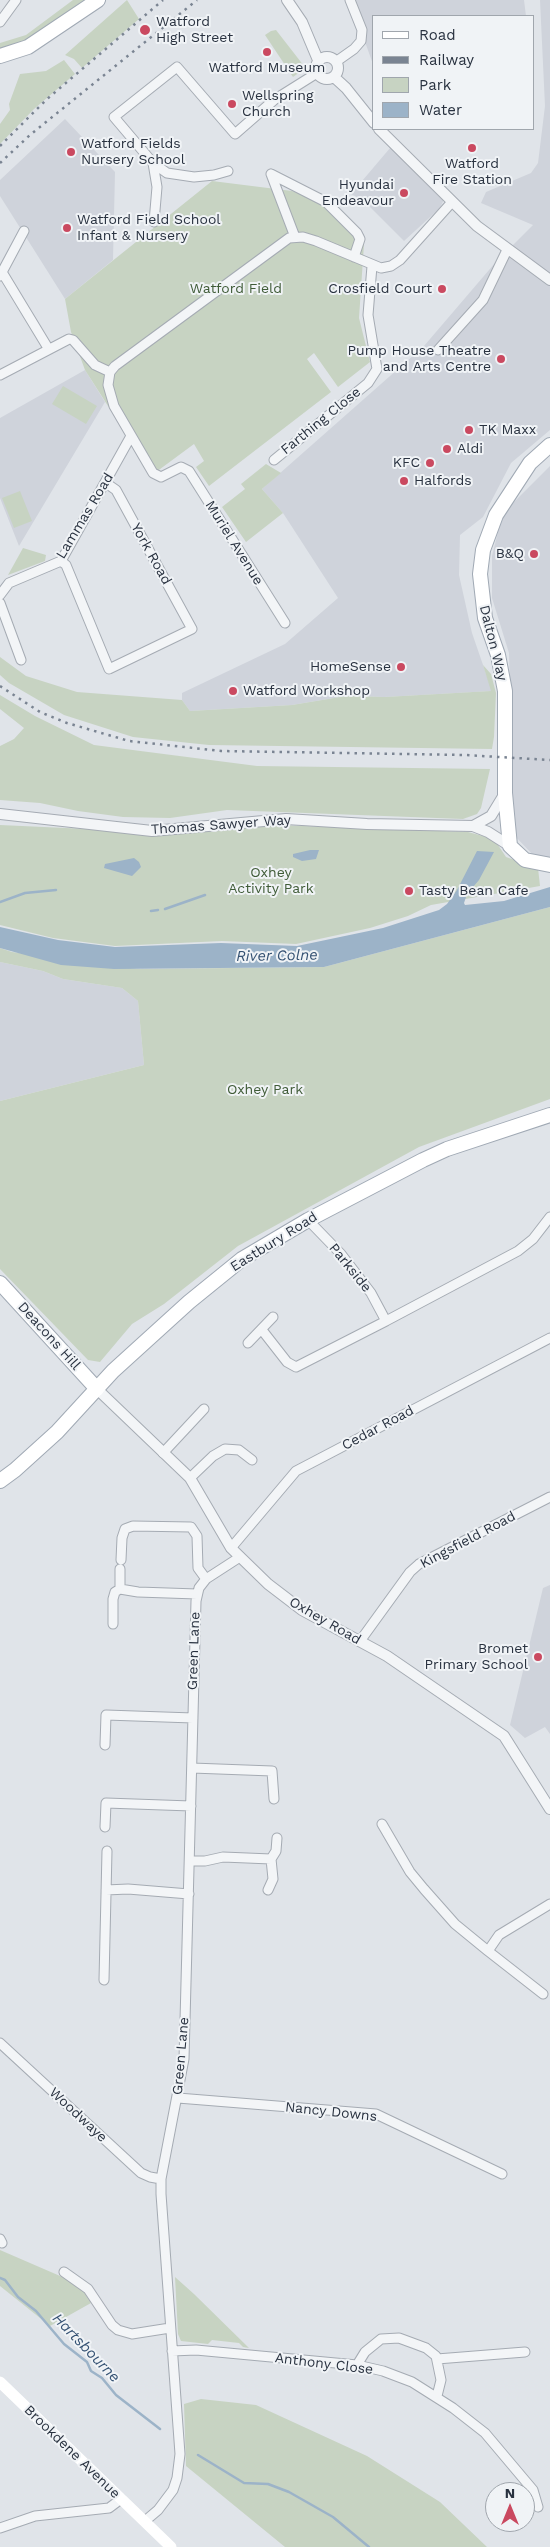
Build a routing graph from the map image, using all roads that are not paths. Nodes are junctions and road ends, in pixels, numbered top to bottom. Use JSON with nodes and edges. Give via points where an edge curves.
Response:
{"nodes":[{"id":1,"x":16,"y":0,"type":"edge"},
{"id":2,"x":98,"y":0,"type":"edge"},
{"id":3,"x":287,"y":0,"type":"edge"},
{"id":4,"x":350,"y":0,"type":"edge"},
{"id":5,"x":0,"y":22,"type":"edge"},
{"id":6,"x":0,"y":56,"type":"edge"},
{"id":7,"x":318,"y":60,"type":"junction"},
{"id":8,"x":337,"y":61,"type":"junction"},
{"id":9,"x":317,"y":73,"type":"junction"},
{"id":10,"x":334,"y":77,"type":"junction"},
{"id":11,"x":372,"y":120,"type":"edge"},
{"id":12,"x":380,"y":130,"type":"edge"},
{"id":13,"x":153,"y":162,"type":"junction"},
{"id":14,"x":228,"y":170,"type":"dead end"},
{"id":15,"x":452,"y":202,"type":"junction"},
{"id":16,"x":154,"y":222,"type":"dead end"},
{"id":17,"x":24,"y":231,"type":"dead end"},
{"id":18,"x":294,"y":237,"type":"junction"},
{"id":19,"x":507,"y":250,"type":"junction"},
{"id":20,"x":354,"y":257,"type":"junction"},
{"id":21,"x":372,"y":266,"type":"junction"},
{"id":22,"x":1,"y":274,"type":"edge"},
{"id":23,"x":550,"y":280,"type":"edge"},
{"id":24,"x":48,"y":348,"type":"junction"},
{"id":25,"x":438,"y":350,"type":"dead end"},
{"id":26,"x":110,"y":372,"type":"junction"},
{"id":27,"x":0,"y":376,"type":"edge"},
{"id":28,"x":131,"y":436,"type":"junction"},
{"id":29,"x":550,"y":445,"type":"edge"},
{"id":30,"x":274,"y":460,"type":"dead end"},
{"id":31,"x":106,"y":483,"type":"junction"},
{"id":32,"x":60,"y":561,"type":"junction"},
{"id":33,"x":1,"y":591,"type":"edge"},
{"id":34,"x":0,"y":604,"type":"edge"},
{"id":35,"x":285,"y":624,"type":"dead end"},
{"id":36,"x":21,"y":660,"type":"dead end"},
{"id":37,"x":505,"y":793,"type":"junction"},
{"id":38,"x":0,"y":814,"type":"edge"},
{"id":39,"x":473,"y":826,"type":"junction"},
{"id":40,"x":510,"y":846,"type":"junction"},
{"id":41,"x":550,"y":865,"type":"edge"},
{"id":42,"x":550,"y":1115,"type":"edge"},
{"id":43,"x":550,"y":1217,"type":"edge"},
{"id":44,"x":308,"y":1220,"type":"junction"},
{"id":45,"x":0,"y":1283,"type":"edge"},
{"id":46,"x":273,"y":1317,"type":"dead end"},
{"id":47,"x":386,"y":1321,"type":"junction"},
{"id":48,"x":262,"y":1330,"type":"junction"},
{"id":49,"x":550,"y":1338,"type":"edge"},
{"id":50,"x":248,"y":1343,"type":"dead end"},
{"id":51,"x":97,"y":1389,"type":"junction"},
{"id":52,"x":204,"y":1409,"type":"dead end"},
{"id":53,"x":163,"y":1453,"type":"junction"},
{"id":54,"x":252,"y":1460,"type":"dead end"},
{"id":55,"x":190,"y":1478,"type":"junction"},
{"id":56,"x":0,"y":1481,"type":"edge"},
{"id":57,"x":550,"y":1497,"type":"edge"},
{"id":58,"x":231,"y":1548,"type":"junction"},
{"id":59,"x":240,"y":1558,"type":"junction"},
{"id":60,"x":206,"y":1579,"type":"junction"},
{"id":61,"x":120,"y":1589,"type":"junction"},
{"id":62,"x":197,"y":1594,"type":"junction"},
{"id":63,"x":113,"y":1624,"type":"dead end"},
{"id":64,"x":360,"y":1641,"type":"junction"},
{"id":65,"x":192,"y":1718,"type":"junction"},
{"id":66,"x":105,"y":1745,"type":"dead end"},
{"id":67,"x":192,"y":1768,"type":"junction"},
{"id":68,"x":274,"y":1799,"type":"dead end"},
{"id":69,"x":191,"y":1806,"type":"junction"},
{"id":70,"x":550,"y":1809,"type":"edge"},
{"id":71,"x":382,"y":1824,"type":"dead end"},
{"id":72,"x":105,"y":1827,"type":"dead end"},
{"id":73,"x":277,"y":1838,"type":"dead end"},
{"id":74,"x":107,"y":1851,"type":"dead end"},
{"id":75,"x":271,"y":1860,"type":"junction"},
{"id":76,"x":190,"y":1861,"type":"junction"},
{"id":77,"x":106,"y":1890,"type":"junction"},
{"id":78,"x":268,"y":1890,"type":"dead end"},
{"id":79,"x":189,"y":1894,"type":"junction"},
{"id":80,"x":550,"y":1904,"type":"edge"},
{"id":81,"x":488,"y":1951,"type":"junction"},
{"id":82,"x":104,"y":1980,"type":"dead end"},
{"id":83,"x":543,"y":1994,"type":"dead end"},
{"id":84,"x":0,"y":2043,"type":"edge"},
{"id":85,"x":178,"y":2098,"type":"junction"},
{"id":86,"x":502,"y":2174,"type":"dead end"},
{"id":87,"x":161,"y":2179,"type":"junction"},
{"id":88,"x":64,"y":2272,"type":"dead end"},
{"id":89,"x":170,"y":2328,"type":"junction"},
{"id":90,"x":172,"y":2351,"type":"junction"},
{"id":91,"x":525,"y":2352,"type":"dead end"},
{"id":92,"x":437,"y":2358,"type":"junction"},
{"id":93,"x":357,"y":2365,"type":"junction"},
{"id":94,"x":0,"y":2382,"type":"edge"},
{"id":95,"x":436,"y":2396,"type":"junction"},
{"id":96,"x":121,"y":2499,"type":"junction"},
{"id":97,"x":538,"y":2507,"type":"dead end"},
{"id":98,"x":145,"y":2521,"type":"junction"},
{"id":99,"x":0,"y":2528,"type":"edge"},
{"id":100,"x":171,"y":2547,"type":"edge"}],
"edges":[{"from":1,"to":5,"type":"street"},
{"from":2,"to":6,"type":"main road","via":[[28,47]]},
{"from":3,"to":7,"type":"street","via":[[302,22]]},
{"from":4,"to":8,"type":"street","via":[[362,30],[361,41]]},
{"from":7,"to":8,"type":"street","via":[[327,56]]},
{"from":7,"to":9,"type":"street"},
{"from":8,"to":10,"type":"street","via":[[339,69]]},
{"from":9,"to":10,"type":"street","via":[[326,79]]},
{"from":9,"to":13,"type":"street","via":[[274,100],[235,134],[177,67],[114,117]]},
{"from":10,"to":11,"type":"street"},
{"from":12,"to":15,"type":"street"},
{"from":13,"to":14,"type":"street","via":[[167,173],[178,176],[207,176]]},
{"from":13,"to":16,"type":"street","via":[[157,187]]},
{"from":15,"to":19,"type":"street"},
{"from":15,"to":21,"type":"street","via":[[400,260],[391,266]]},
{"from":17,"to":22,"type":"street"},
{"from":18,"to":20,"type":"street","via":[[316,241]]},
{"from":18,"to":20,"type":"street","via":[[271,174],[326,202],[357,233],[360,239]]},
{"from":18,"to":26,"type":"street","via":[[262,256]]},
{"from":19,"to":23,"type":"street"},
{"from":19,"to":25,"type":"street","via":[[483,300]]},
{"from":20,"to":21,"type":"street"},
{"from":21,"to":30,"type":"street","name":"Farthing Close","via":[[368,315],[377,368],[368,383]]},
{"from":22,"to":24,"type":"street"},
{"from":24,"to":26,"type":"street","via":[[73,340],[86,357]]},
{"from":24,"to":27,"type":"street"},
{"from":26,"to":28,"type":"street","via":[[110,397]]},
{"from":28,"to":31,"type":"street","name":"Lammas Road"},
{"from":28,"to":35,"type":"street","name":"Muriel Avenue","via":[[157,476],[165,476],[180,467],[189,471]]},
{"from":29,"to":37,"type":"main road","name":"Dalton Way","via":[[530,463],[496,515],[488,531],[480,563],[480,591],[485,618],[498,655],[505,690]]},
{"from":31,"to":32,"type":"street","name":"Lammas Road"},
{"from":31,"to":32,"type":"street","name":"York Road","via":[[116,490],[192,629],[109,669],[66,565]]},
{"from":32,"to":33,"type":"street","name":"Lammas Road","via":[[9,583]]},
{"from":34,"to":36,"type":"street"},
{"from":37,"to":39,"type":"street","via":[[491,816]]},
{"from":37,"to":40,"type":"main road","name":"Dalton Way"},
{"from":38,"to":39,"type":"street","name":"Thomas Sawyer Way","via":[[152,830],[286,819]]},
{"from":39,"to":40,"type":"street","name":"Thomas Sawyer Way"},
{"from":40,"to":41,"type":"main road","via":[[525,860]]},
{"from":42,"to":44,"type":"main road","name":"Eastbury Road","via":[[439,1153]]},
{"from":43,"to":47,"type":"street","via":[[533,1239],[518,1251]]},
{"from":44,"to":47,"type":"street","name":"Parkside","via":[[341,1254],[371,1293]]},
{"from":44,"to":51,"type":"main road","name":"Eastbury Road","via":[[242,1260],[196,1296]]},
{"from":45,"to":51,"type":"main road","name":"Deacons Hill"},
{"from":46,"to":48,"type":"street"},
{"from":47,"to":48,"type":"street","via":[[296,1367],[288,1362]]},
{"from":48,"to":50,"type":"street"},
{"from":49,"to":58,"type":"street","name":"Cedar Road","via":[[296,1471]]},
{"from":51,"to":53,"type":"street","name":"Oxhey Road"},
{"from":51,"to":56,"type":"main road","name":"Eastbury Road","via":[[57,1432]]},
{"from":52,"to":53,"type":"street"},
{"from":53,"to":55,"type":"street","name":"Oxhey Road"},
{"from":54,"to":55,"type":"street","via":[[239,1450],[225,1449]]},
{"from":55,"to":58,"type":"street","name":"Oxhey Road"},
{"from":57,"to":64,"type":"street","name":"Kingsfield Road","via":[[419,1564]]},
{"from":58,"to":59,"type":"street","name":"Oxhey Road"},
{"from":59,"to":60,"type":"street","name":"Green Lane"},
{"from":59,"to":64,"type":"street","name":"Oxhey Road","via":[[294,1604]]},
{"from":60,"to":61,"type":"street","via":[[198,1568],[198,1536],[191,1527],[133,1526],[125,1529],[122,1538]]},
{"from":60,"to":62,"type":"street","name":"Green Lane"},
{"from":61,"to":62,"type":"street"},
{"from":61,"to":63,"type":"street","via":[[114,1595]]},
{"from":62,"to":65,"type":"street","name":"Green Lane"},
{"from":64,"to":70,"type":"street","name":"Oxhey Road","via":[[504,1736]]},
{"from":65,"to":66,"type":"street","via":[[106,1716]]},
{"from":65,"to":67,"type":"street","name":"Green Lane"},
{"from":67,"to":68,"type":"street","via":[[272,1771]]},
{"from":67,"to":69,"type":"street","name":"Green Lane"},
{"from":69,"to":72,"type":"street","via":[[106,1803]]},
{"from":69,"to":76,"type":"street","name":"Green Lane"},
{"from":71,"to":81,"type":"street","via":[[410,1872],[428,1894],[455,1924]]},
{"from":73,"to":75,"type":"street"},
{"from":74,"to":77,"type":"street"},
{"from":75,"to":76,"type":"street","via":[[223,1857]]},
{"from":75,"to":78,"type":"street","via":[[274,1875]]},
{"from":76,"to":79,"type":"street","name":"Green Lane"},
{"from":77,"to":79,"type":"street"},
{"from":77,"to":82,"type":"street"},
{"from":79,"to":85,"type":"street","name":"Green Lane","via":[[184,2059]]},
{"from":80,"to":81,"type":"street","via":[[509,1928]]},
{"from":81,"to":83,"type":"street"},
{"from":84,"to":87,"type":"street","name":"Woodwaye","via":[[141,2173]]},
{"from":85,"to":86,"type":"street","name":"Nancy Downs","via":[[376,2114]]},
{"from":85,"to":87,"type":"street","name":"Green Lane"},
{"from":87,"to":89,"type":"street","name":"Green Lane"},
{"from":88,"to":89,"type":"street","via":[[88,2289],[118,2330],[132,2334]]},
{"from":89,"to":90,"type":"street","name":"Green Lane"},
{"from":90,"to":93,"type":"street","name":"Anthony Close","via":[[196,2350]]},
{"from":90,"to":98,"type":"street","name":"Green Lane","via":[[180,2454],[177,2478],[163,2504]]},
{"from":91,"to":92,"type":"street"},
{"from":92,"to":93,"type":"street","via":[[426,2348],[391,2337],[381,2339],[365,2352]]},
{"from":92,"to":95,"type":"street","via":[[441,2380]]},
{"from":93,"to":95,"type":"street","name":"Anthony Close","via":[[396,2375]]},
{"from":94,"to":96,"type":"main road","name":"Brookdene Avenue"},
{"from":95,"to":97,"type":"street","name":"Anthony Close","via":[[468,2419],[502,2452],[533,2490]]},
{"from":96,"to":98,"type":"main road","name":"Brookdene Avenue"},
{"from":96,"to":99,"type":"street","via":[[109,2508],[35,2516]]},
{"from":98,"to":100,"type":"main road","name":"Brookdene Avenue"}]}
